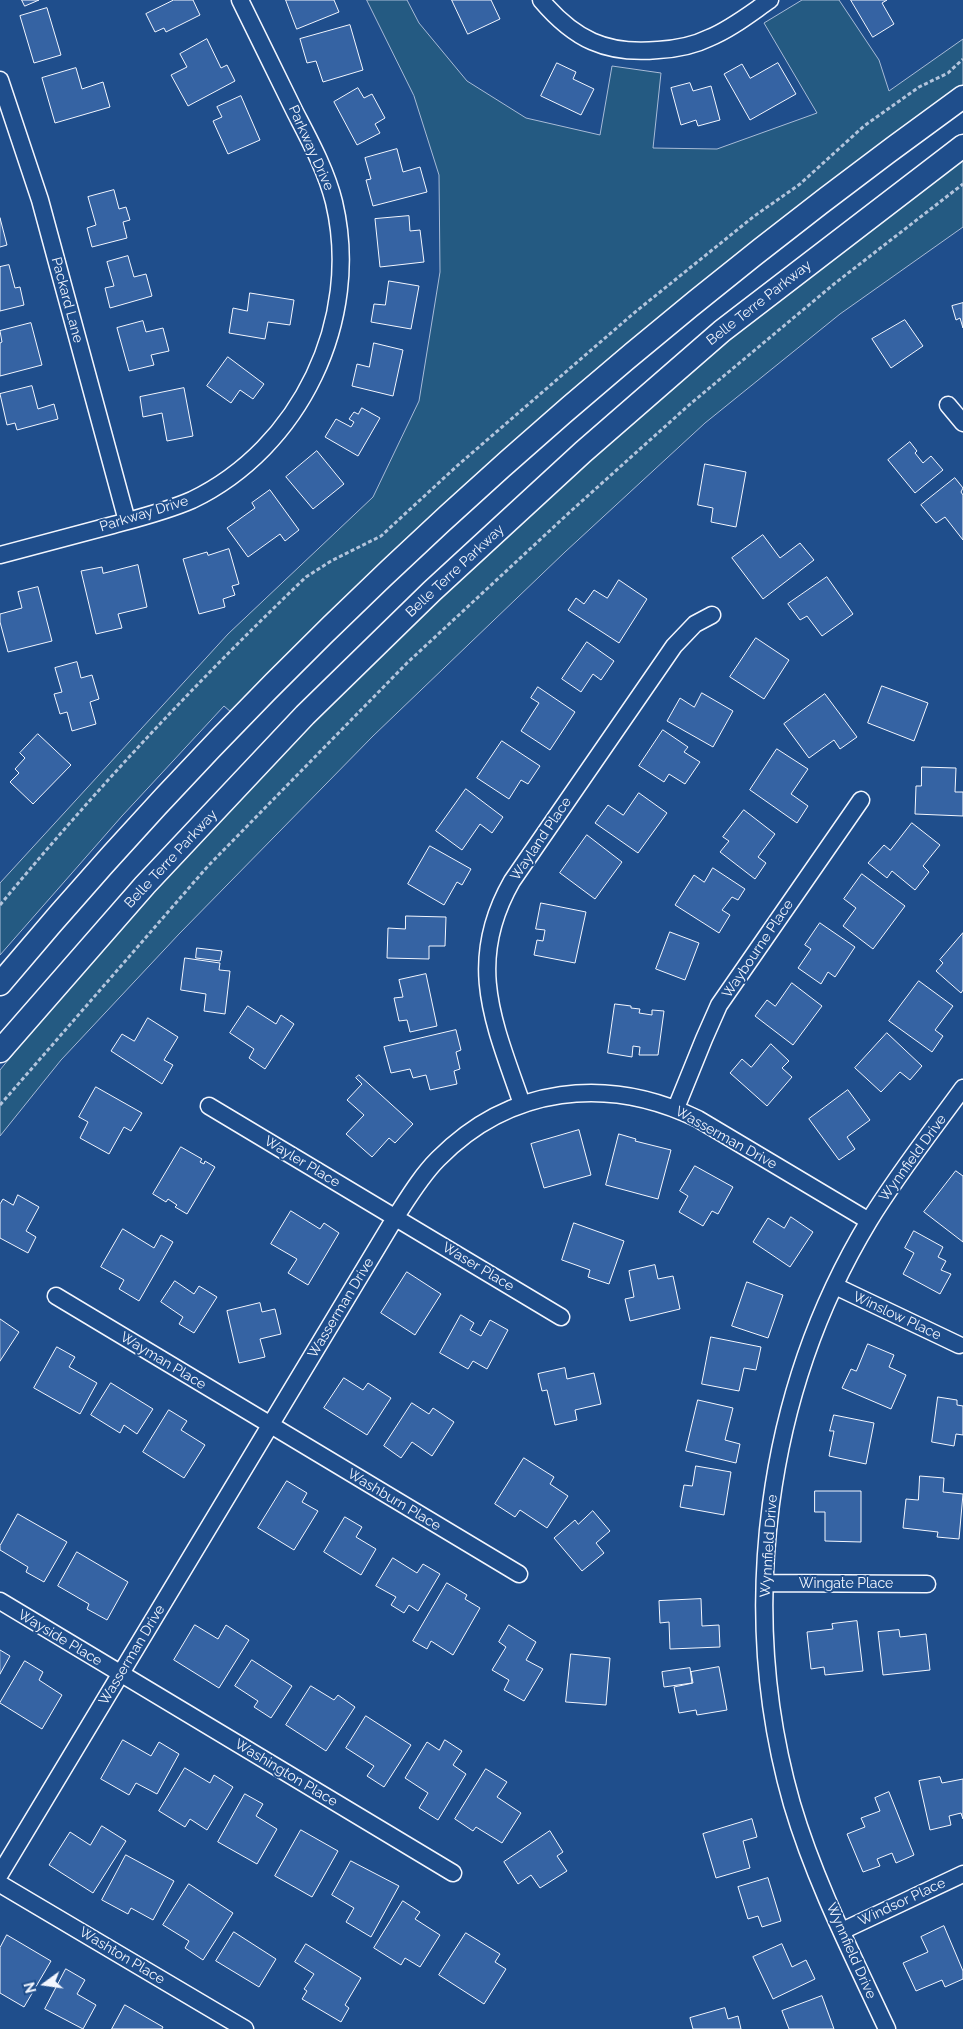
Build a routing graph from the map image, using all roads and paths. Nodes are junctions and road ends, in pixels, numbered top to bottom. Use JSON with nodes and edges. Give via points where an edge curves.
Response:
{"nodes":[{"id":1,"x":240,"y":0,"type":"edge"},
{"id":2,"x":541,"y":0,"type":"edge"},
{"id":3,"x":770,"y":0,"type":"edge"},
{"id":4,"x":963,"y":59,"type":"edge"},
{"id":5,"x":0,"y":80,"type":"edge"},
{"id":6,"x":963,"y":97,"type":"edge"},
{"id":7,"x":963,"y":146,"type":"edge"},
{"id":8,"x":963,"y":184,"type":"edge"},
{"id":9,"x":948,"y":405,"type":"dead end"},
{"id":10,"x":963,"y":424,"type":"edge"},
{"id":11,"x":127,"y":521,"type":"junction"},
{"id":12,"x":0,"y":555,"type":"edge"},
{"id":13,"x":712,"y":615,"type":"dead end"},
{"id":14,"x":861,"y":800,"type":"dead end"},
{"id":15,"x":0,"y":905,"type":"edge"},
{"id":16,"x":0,"y":984,"type":"edge"},
{"id":17,"x":0,"y":1051,"type":"edge"},
{"id":18,"x":963,"y":1088,"type":"edge"},
{"id":19,"x":522,"y":1104,"type":"junction"},
{"id":20,"x":0,"y":1105,"type":"edge"},
{"id":21,"x":209,"y":1106,"type":"dead end"},
{"id":22,"x":676,"y":1108,"type":"junction"},
{"id":23,"x":395,"y":1218,"type":"junction"},
{"id":24,"x":869,"y":1221,"type":"junction"},
{"id":25,"x":835,"y":1286,"type":"junction"},
{"id":26,"x":56,"y":1296,"type":"dead end"},
{"id":27,"x":561,"y":1317,"type":"dead end"},
{"id":28,"x":959,"y":1345,"type":"dead end"},
{"id":29,"x":270,"y":1426,"type":"junction"},
{"id":30,"x":519,"y":1574,"type":"dead end"},
{"id":31,"x":765,"y":1583,"type":"junction"},
{"id":32,"x":927,"y":1584,"type":"dead end"},
{"id":33,"x":0,"y":1601,"type":"edge"},
{"id":34,"x":120,"y":1674,"type":"junction"},
{"id":35,"x":452,"y":1873,"type":"dead end"},
{"id":36,"x":0,"y":1874,"type":"edge"},
{"id":37,"x":963,"y":1874,"type":"edge"},
{"id":38,"x":0,"y":1884,"type":"edge"},
{"id":39,"x":842,"y":1931,"type":"junction"},
{"id":40,"x":245,"y":2029,"type":"edge"},
{"id":41,"x":887,"y":2029,"type":"edge"}],
"edges":[{"from":1,"to":11,"type":"street","name":"Parkway Drive","via":[[317,155],[331,194],[340,257],[332,329],[306,391],[268,444],[209,490],[172,507]]},
{"from":2,"to":3,"type":"street","via":[[570,28],[590,41],[640,52],[675,48],[710,38]]},
{"from":4,"to":15,"type":"path","via":[[948,73],[919,87],[864,126],[800,184],[753,217],[634,313],[478,446],[381,536],[306,577],[96,793]]},
{"from":5,"to":11,"type":"street","name":"Packard Lane","via":[[40,200]]},
{"from":6,"to":16,"type":"main road","via":[[830,195],[702,296],[477,488],[268,689],[107,860]]},
{"from":7,"to":17,"type":"main road","name":"Belle Terre Parkway","via":[[722,331],[583,452],[432,591],[278,743],[145,885]]},
{"from":8,"to":20,"type":"path","via":[[834,284],[696,399],[413,657],[208,866]]},
{"from":9,"to":10,"type":"street"},
{"from":11,"to":12,"type":"street","name":"Parkway Drive"},
{"from":13,"to":19,"type":"street","name":"Wayland Place","via":[[690,628],[674,646],[500,902],[489,942],[487,984],[496,1028]]},
{"from":14,"to":22,"type":"street","name":"Waybourne Place","via":[[720,1005]]},
{"from":18,"to":24,"type":"street","name":"Wynnfield Drive"},
{"from":19,"to":22,"type":"street","name":"Wasserman Drive","via":[[563,1094],[602,1093],[645,1098]]},
{"from":19,"to":23,"type":"street","name":"Wasserman Drive","via":[[484,1123],[449,1149],[429,1169]]},
{"from":21,"to":23,"type":"street","name":"Wayler Place"},
{"from":22,"to":24,"type":"street","name":"Wasserman Drive"},
{"from":23,"to":27,"type":"street","name":"Waser Place"},
{"from":23,"to":29,"type":"street","name":"Wasserman Drive"},
{"from":24,"to":25,"type":"street","name":"Wynnfield Drive"},
{"from":25,"to":28,"type":"street","name":"Winslow Place"},
{"from":25,"to":31,"type":"street","name":"Wynnfield Drive","via":[[800,1375],[786,1425],[772,1496]]},
{"from":26,"to":29,"type":"street","name":"Wayman Place"},
{"from":29,"to":30,"type":"street","name":"Washburn Place"},
{"from":29,"to":34,"type":"street","name":"Wasserman Drive"},
{"from":31,"to":32,"type":"street","name":"Wingate Place"},
{"from":31,"to":39,"type":"street","name":"Wynnfield Drive","via":[[770,1696],[785,1776],[813,1865]]},
{"from":33,"to":34,"type":"street","name":"Wayside Place"},
{"from":34,"to":35,"type":"street","name":"Washington Place"},
{"from":34,"to":36,"type":"street","name":"Wasserman Drive"},
{"from":37,"to":39,"type":"street","name":"Windsor Place"},
{"from":38,"to":40,"type":"street","name":"Washton Place"},
{"from":39,"to":41,"type":"street","name":"Wynnfield Drive"}]}
